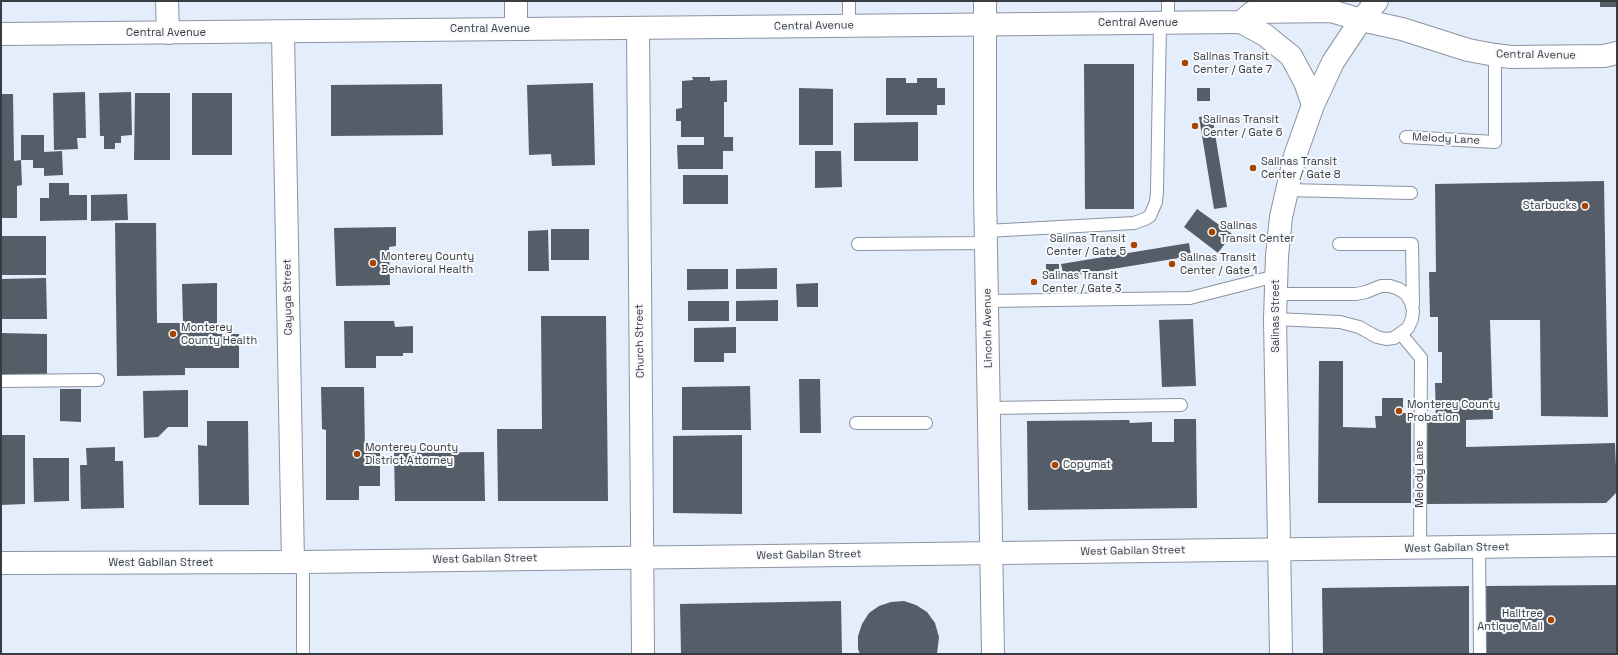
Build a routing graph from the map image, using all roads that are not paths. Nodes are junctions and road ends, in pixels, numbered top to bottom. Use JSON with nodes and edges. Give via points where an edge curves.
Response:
{"nodes":[{"id":1,"x":167,"y":1,"type":"edge"},
{"id":2,"x":516,"y":1,"type":"edge"},
{"id":3,"x":849,"y":1,"type":"edge"},
{"id":4,"x":985,"y":1,"type":"edge"},
{"id":5,"x":1168,"y":1,"type":"edge"},
{"id":6,"x":1377,"y":1,"type":"edge"},
{"id":7,"x":1361,"y":20,"type":"junction"},
{"id":8,"x":1241,"y":22,"type":"junction"},
{"id":9,"x":1164,"y":23,"type":"junction"},
{"id":10,"x":984,"y":24,"type":"junction"},
{"id":11,"x":849,"y":26,"type":"junction"},
{"id":12,"x":638,"y":28,"type":"junction"},
{"id":13,"x":516,"y":29,"type":"junction"},
{"id":14,"x":168,"y":33,"type":"junction"},
{"id":15,"x":283,"y":33,"type":"junction"},
{"id":16,"x":1,"y":34,"type":"edge"},
{"id":17,"x":1617,"y":53,"type":"edge"},
{"id":18,"x":1495,"y":55,"type":"junction"},
{"id":19,"x":1313,"y":105,"type":"junction"},
{"id":20,"x":1406,"y":137,"type":"dead end"},
{"id":21,"x":1287,"y":190,"type":"junction"},
{"id":22,"x":1411,"y":193,"type":"dead end"},
{"id":23,"x":986,"y":237,"type":"junction"},
{"id":24,"x":858,"y":244,"type":"dead end"},
{"id":25,"x":1339,"y":244,"type":"dead end"},
{"id":26,"x":1276,"y":285,"type":"junction"},
{"id":27,"x":987,"y":301,"type":"junction"},
{"id":28,"x":1413,"y":310,"type":"junction"},
{"id":29,"x":1276,"y":319,"type":"junction"},
{"id":30,"x":1401,"y":334,"type":"junction"},
{"id":31,"x":98,"y":380,"type":"dead end"},
{"id":32,"x":1,"y":381,"type":"edge"},
{"id":33,"x":1181,"y":405,"type":"dead end"},
{"id":34,"x":989,"y":408,"type":"junction"},
{"id":35,"x":856,"y":423,"type":"dead end"},
{"id":36,"x":926,"y":423,"type":"dead end"},
{"id":37,"x":1617,"y":545,"type":"edge"},
{"id":38,"x":1479,"y":547,"type":"junction"},
{"id":39,"x":1420,"y":548,"type":"junction"},
{"id":40,"x":1280,"y":550,"type":"junction"},
{"id":41,"x":992,"y":553,"type":"junction"},
{"id":42,"x":642,"y":557,"type":"junction"},
{"id":43,"x":298,"y":562,"type":"junction"},
{"id":44,"x":1,"y":563,"type":"edge"},
{"id":45,"x":303,"y":654,"type":"edge"},
{"id":46,"x":643,"y":654,"type":"edge"},
{"id":47,"x":993,"y":654,"type":"edge"},
{"id":48,"x":1281,"y":654,"type":"edge"},
{"id":49,"x":1480,"y":654,"type":"edge"}],
"edges":[{"from":1,"to":14,"type":"street"},
{"from":2,"to":13,"type":"street"},
{"from":3,"to":11,"type":"lane"},
{"from":4,"to":10,"type":"street","name":"Lincoln Avenue"},
{"from":5,"to":9,"type":"lane"},
{"from":6,"to":7,"type":"street","name":"Salinas Street"},
{"from":7,"to":8,"type":"street","name":"Central Avenue","via":[[1331,11],[1253,12]]},
{"from":7,"to":18,"type":"street","name":"Central Avenue"},
{"from":7,"to":19,"type":"street","name":"Salinas Street","via":[[1333,62]]},
{"from":8,"to":9,"type":"street","name":"Central Avenue"},
{"from":8,"to":19,"type":"street","via":[[1265,35],[1291,56],[1305,82]]},
{"from":9,"to":10,"type":"street","name":"Central Avenue"},
{"from":9,"to":23,"type":"lane","via":[[1157,191],[1156,202],[1150,216],[1134,224]]},
{"from":10,"to":11,"type":"street","name":"Central Avenue"},
{"from":10,"to":23,"type":"street","name":"Lincoln Avenue"},
{"from":11,"to":12,"type":"street","name":"Central Avenue"},
{"from":12,"to":13,"type":"street","name":"Central Avenue"},
{"from":12,"to":42,"type":"street","name":"Church Street"},
{"from":13,"to":15,"type":"street","name":"Central Avenue"},
{"from":14,"to":15,"type":"street","name":"Central Avenue"},
{"from":14,"to":16,"type":"street","name":"Central Avenue"},
{"from":15,"to":43,"type":"street","name":"Cayuga Street"},
{"from":17,"to":18,"type":"street","name":"Central Avenue","via":[[1604,56]]},
{"from":18,"to":20,"type":"lane","name":"Melody Lane","via":[[1495,142]]},
{"from":19,"to":21,"type":"street","name":"Salinas Street","via":[[1295,156]]},
{"from":21,"to":22,"type":"lane"},
{"from":21,"to":26,"type":"street","name":"Salinas Street","via":[[1281,217]]},
{"from":23,"to":24,"type":"lane"},
{"from":23,"to":27,"type":"street","name":"Lincoln Avenue"},
{"from":25,"to":28,"type":"lane","via":[[1412,244]]},
{"from":26,"to":27,"type":"lane","via":[[1190,298]]},
{"from":26,"to":28,"type":"lane","via":[[1356,294],[1381,286],[1390,286],[1406,294]]},
{"from":26,"to":29,"type":"street","name":"Salinas Street"},
{"from":27,"to":34,"type":"street","name":"Lincoln Avenue"},
{"from":28,"to":30,"type":"lane","via":[[1408,328]]},
{"from":29,"to":30,"type":"lane","via":[[1340,322],[1386,339]]},
{"from":29,"to":40,"type":"street","name":"Salinas Street"},
{"from":30,"to":39,"type":"lane","name":"Melody Lane","via":[[1421,358]]},
{"from":31,"to":32,"type":"lane"},
{"from":33,"to":34,"type":"lane"},
{"from":34,"to":41,"type":"street","name":"Lincoln Avenue"},
{"from":35,"to":36,"type":"lane"},
{"from":37,"to":38,"type":"street","name":"West Gabilan Street"},
{"from":38,"to":39,"type":"street","name":"West Gabilan Street"},
{"from":38,"to":49,"type":"lane"},
{"from":39,"to":40,"type":"street","name":"West Gabilan Street"},
{"from":40,"to":41,"type":"street","name":"West Gabilan Street"},
{"from":40,"to":48,"type":"street","name":"Salinas Street"},
{"from":41,"to":42,"type":"street","name":"West Gabilan Street"},
{"from":41,"to":47,"type":"street","name":"Lincoln Avenue"},
{"from":42,"to":43,"type":"street","name":"West Gabilan Street"},
{"from":42,"to":46,"type":"street","name":"Church Street"},
{"from":43,"to":44,"type":"street","name":"West Gabilan Street"},
{"from":43,"to":45,"type":"lane"}]}
